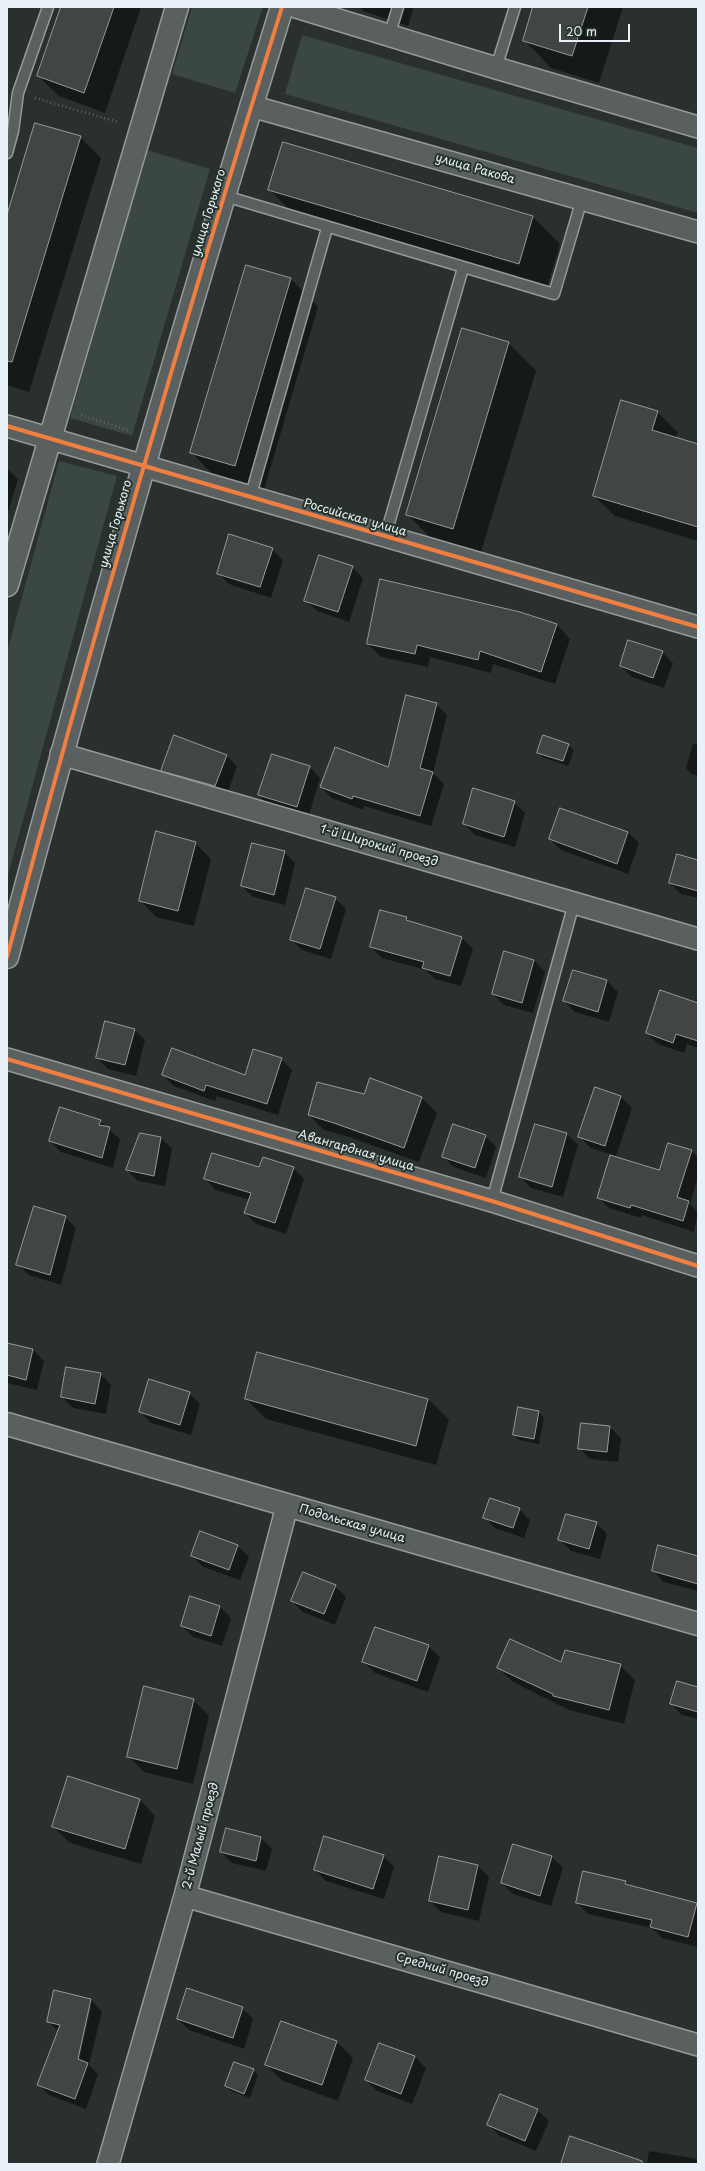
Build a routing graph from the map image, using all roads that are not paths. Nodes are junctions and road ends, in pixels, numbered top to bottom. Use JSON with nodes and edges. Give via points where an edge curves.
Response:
{"nodes":[{"id":1,"x":48,"y":7,"type":"edge"},
{"id":2,"x":177,"y":7,"type":"edge"},
{"id":3,"x":282,"y":7,"type":"edge"},
{"id":4,"x":296,"y":7,"type":"edge"},
{"id":5,"x":398,"y":7,"type":"edge"},
{"id":6,"x":515,"y":7,"type":"edge"},
{"id":7,"x":389,"y":36,"type":"junction"},
{"id":8,"x":496,"y":68,"type":"junction"},
{"id":9,"x":251,"y":106,"type":"junction"},
{"id":10,"x":698,"y":126,"type":"edge"},
{"id":11,"x":7,"y":153,"type":"edge"},
{"id":12,"x":225,"y":196,"type":"junction"},
{"id":13,"x":582,"y":199,"type":"junction"},
{"id":14,"x":327,"y":228,"type":"junction"},
{"id":15,"x":698,"y":232,"type":"edge"},
{"id":16,"x":463,"y":268,"type":"junction"},
{"id":17,"x":7,"y":426,"type":"edge"},
{"id":18,"x":49,"y":439,"type":"junction"},
{"id":19,"x":143,"y":466,"type":"junction"},
{"id":20,"x":250,"y":498,"type":"junction"},
{"id":21,"x":385,"y":537,"type":"junction"},
{"id":22,"x":7,"y":585,"type":"edge"},
{"id":23,"x":698,"y":626,"type":"edge"},
{"id":24,"x":61,"y":754,"type":"junction"},
{"id":25,"x":574,"y":903,"type":"junction"},
{"id":26,"x":698,"y":939,"type":"edge"},
{"id":27,"x":7,"y":957,"type":"edge"},
{"id":28,"x":7,"y":1060,"type":"edge"},
{"id":29,"x":492,"y":1201,"type":"junction"},
{"id":30,"x":698,"y":1266,"type":"edge"},
{"id":31,"x":7,"y":1424,"type":"edge"},
{"id":32,"x":287,"y":1506,"type":"junction"},
{"id":33,"x":698,"y":1624,"type":"edge"},
{"id":34,"x":185,"y":1896,"type":"junction"},
{"id":35,"x":698,"y":2045,"type":"edge"},
{"id":36,"x":108,"y":2164,"type":"edge"}],
"edges":[{"from":1,"to":11,"type":"lane","via":[[18,93]]},
{"from":2,"to":18,"type":"street"},
{"from":3,"to":9,"type":"street","name":"улица Горького"},
{"from":4,"to":7,"type":"street"},
{"from":5,"to":7,"type":"lane"},
{"from":6,"to":8,"type":"lane"},
{"from":7,"to":8,"type":"street"},
{"from":8,"to":10,"type":"street"},
{"from":9,"to":12,"type":"street","name":"улица Горького"},
{"from":9,"to":13,"type":"street","name":"улица Ракова"},
{"from":12,"to":14,"type":"lane"},
{"from":12,"to":19,"type":"street","name":"улица Горького"},
{"from":13,"to":15,"type":"street","name":"улица Ракова"},
{"from":13,"to":16,"type":"lane","via":[[554,294]]},
{"from":14,"to":16,"type":"lane"},
{"from":14,"to":20,"type":"lane"},
{"from":16,"to":21,"type":"lane"},
{"from":17,"to":18,"type":"street","name":"Российская улица"},
{"from":18,"to":19,"type":"street","name":"Российская улица"},
{"from":18,"to":22,"type":"street"},
{"from":19,"to":20,"type":"street","name":"Российская улица"},
{"from":19,"to":24,"type":"street","name":"улица Горького"},
{"from":20,"to":21,"type":"street","name":"Российская улица"},
{"from":21,"to":23,"type":"street","name":"Российская улица"},
{"from":24,"to":25,"type":"street","name":"1-й Широкий проезд"},
{"from":24,"to":27,"type":"street","name":"улица Горького"},
{"from":25,"to":26,"type":"street","name":"1-й Широкий проезд"},
{"from":25,"to":29,"type":"lane"},
{"from":28,"to":29,"type":"street","name":"Авангардная улица"},
{"from":29,"to":30,"type":"street","name":"Авангардная улица"},
{"from":31,"to":32,"type":"street","name":"Подольская улица"},
{"from":32,"to":33,"type":"street","name":"Подольская улица"},
{"from":32,"to":34,"type":"street","name":"2-й Малый проезд"},
{"from":34,"to":35,"type":"street","name":"Средний проезд"},
{"from":34,"to":36,"type":"street","name":"2-й Малый проезд"}]}
